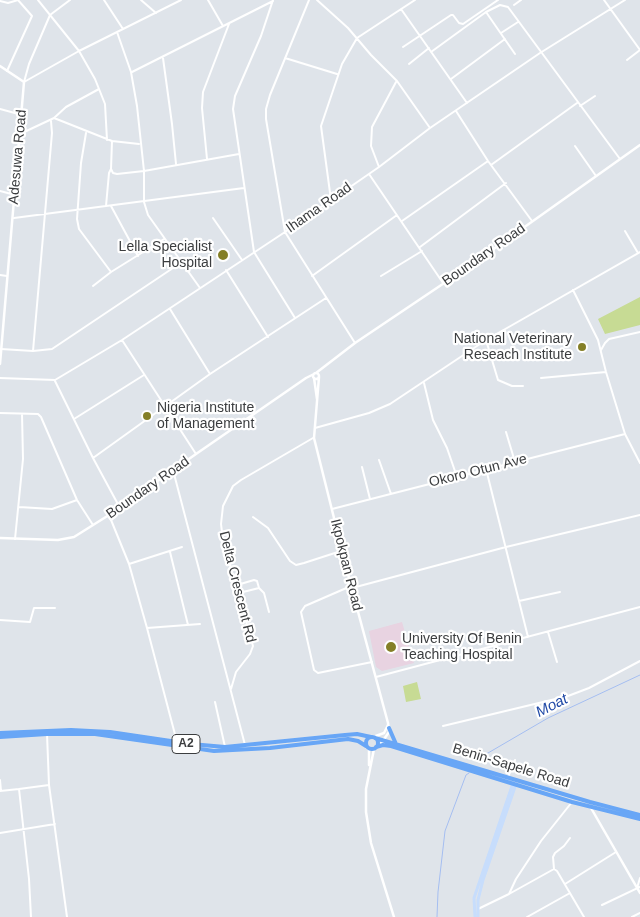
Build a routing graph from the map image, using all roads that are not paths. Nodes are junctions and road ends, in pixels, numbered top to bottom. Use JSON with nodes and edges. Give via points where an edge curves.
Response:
{"nodes":[{"id":1,"x":38,"y":0,"type":"edge"},
{"id":2,"x":70,"y":0,"type":"edge"},
{"id":3,"x":104,"y":0,"type":"edge"},
{"id":4,"x":141,"y":0,"type":"edge"},
{"id":5,"x":181,"y":0,"type":"edge"},
{"id":6,"x":208,"y":0,"type":"edge"},
{"id":7,"x":309,"y":0,"type":"edge"},
{"id":8,"x":317,"y":0,"type":"edge"},
{"id":9,"x":415,"y":0,"type":"edge"},
{"id":10,"x":498,"y":0,"type":"edge"},
{"id":11,"x":521,"y":0,"type":"edge"},
{"id":12,"x":604,"y":0,"type":"edge"},
{"id":13,"x":625,"y":0,"type":"edge"},
{"id":14,"x":0,"y":1,"type":"edge"},
{"id":15,"x":176,"y":1,"type":"edge"},
{"id":16,"x":273,"y":1,"type":"edge"},
{"id":17,"x":514,"y":5,"type":"dead end"},
{"id":18,"x":401,"y":9,"type":"junction"},
{"id":19,"x":610,"y":9,"type":"junction"},
{"id":20,"x":486,"y":12,"type":"junction"},
{"id":21,"x":156,"y":14,"type":"junction"},
{"id":22,"x":50,"y":15,"type":"junction"},
{"id":23,"x":518,"y":22,"type":"junction"},
{"id":24,"x":229,"y":24,"type":"junction"},
{"id":25,"x":223,"y":27,"type":"junction"},
{"id":26,"x":123,"y":29,"type":"junction"},
{"id":27,"x":117,"y":32,"type":"junction"},
{"id":28,"x":501,"y":33,"type":"junction"},
{"id":29,"x":420,"y":35,"type":"junction"},
{"id":30,"x":356,"y":38,"type":"junction"},
{"id":31,"x":505,"y":39,"type":"junction"},
{"id":32,"x":402,"y":47,"type":"dead end"},
{"id":33,"x":428,"y":48,"type":"junction"},
{"id":34,"x":640,"y":50,"type":"edge"},
{"id":35,"x":79,"y":51,"type":"junction"},
{"id":36,"x":431,"y":52,"type":"junction"},
{"id":37,"x":540,"y":53,"type":"junction"},
{"id":38,"x":515,"y":54,"type":"dead end"},
{"id":39,"x":163,"y":58,"type":"junction"},
{"id":40,"x":285,"y":58,"type":"junction"},
{"id":41,"x":627,"y":60,"type":"dead end"},
{"id":42,"x":409,"y":64,"type":"dead end"},
{"id":43,"x":0,"y":66,"type":"edge"},
{"id":44,"x":8,"y":71,"type":"junction"},
{"id":45,"x":131,"y":72,"type":"junction"},
{"id":46,"x":338,"y":74,"type":"junction"},
{"id":47,"x":450,"y":80,"type":"junction"},
{"id":48,"x":397,"y":81,"type":"junction"},
{"id":49,"x":24,"y":82,"type":"junction"},
{"id":50,"x":99,"y":88,"type":"junction"},
{"id":51,"x":595,"y":96,"type":"dead end"},
{"id":52,"x":468,"y":102,"type":"junction"},
{"id":53,"x":577,"y":103,"type":"junction"},
{"id":54,"x":580,"y":106,"type":"junction"},
{"id":55,"x":0,"y":109,"type":"edge"},
{"id":56,"x":456,"y":110,"type":"junction"},
{"id":57,"x":22,"y":115,"type":"junction"},
{"id":58,"x":54,"y":118,"type":"junction"},
{"id":59,"x":51,"y":121,"type":"junction"},
{"id":60,"x":430,"y":128,"type":"junction"},
{"id":61,"x":86,"y":132,"type":"junction"},
{"id":62,"x":20,"y":134,"type":"junction"},
{"id":63,"x":107,"y":140,"type":"junction"},
{"id":64,"x":112,"y":142,"type":"junction"},
{"id":65,"x":140,"y":144,"type":"junction"},
{"id":66,"x":640,"y":145,"type":"edge"},
{"id":67,"x":575,"y":146,"type":"dead end"},
{"id":68,"x":239,"y":154,"type":"junction"},
{"id":69,"x":207,"y":159,"type":"junction"},
{"id":70,"x":620,"y":159,"type":"junction"},
{"id":71,"x":488,"y":161,"type":"junction"},
{"id":72,"x":176,"y":164,"type":"junction"},
{"id":73,"x":491,"y":165,"type":"junction"},
{"id":74,"x":379,"y":167,"type":"junction"},
{"id":75,"x":111,"y":169,"type":"junction"},
{"id":76,"x":144,"y":171,"type":"junction"},
{"id":77,"x":369,"y":174,"type":"junction"},
{"id":78,"x":596,"y":176,"type":"junction"},
{"id":79,"x":506,"y":183,"type":"junction"},
{"id":80,"x":244,"y":188,"type":"junction"},
{"id":81,"x":0,"y":191,"type":"edge"},
{"id":82,"x":15,"y":194,"type":"junction"},
{"id":83,"x":331,"y":200,"type":"junction"},
{"id":84,"x":144,"y":202,"type":"junction"},
{"id":85,"x":106,"y":206,"type":"junction"},
{"id":86,"x":111,"y":206,"type":"junction"},
{"id":87,"x":77,"y":211,"type":"junction"},
{"id":88,"x":45,"y":214,"type":"junction"},
{"id":89,"x":397,"y":215,"type":"junction"},
{"id":90,"x":13,"y":218,"type":"junction"},
{"id":91,"x":213,"y":218,"type":"dead end"},
{"id":92,"x":532,"y":220,"type":"junction"},
{"id":93,"x":402,"y":221,"type":"junction"},
{"id":94,"x":625,"y":231,"type":"dead end"},
{"id":95,"x":285,"y":232,"type":"junction"},
{"id":96,"x":164,"y":238,"type":"junction"},
{"id":97,"x":420,"y":246,"type":"junction"},
{"id":98,"x":423,"y":250,"type":"junction"},
{"id":99,"x":254,"y":252,"type":"junction"},
{"id":100,"x":639,"y":252,"type":"edge"},
{"id":101,"x":138,"y":256,"type":"junction"},
{"id":102,"x":242,"y":260,"type":"junction"},
{"id":103,"x":182,"y":262,"type":"junction"},
{"id":104,"x":226,"y":270,"type":"junction"},
{"id":105,"x":111,"y":272,"type":"junction"},
{"id":106,"x":0,"y":275,"type":"edge"},
{"id":107,"x":7,"y":276,"type":"junction"},
{"id":108,"x":312,"y":276,"type":"junction"},
{"id":109,"x":381,"y":276,"type":"dead end"},
{"id":110,"x":444,"y":283,"type":"junction"},
{"id":111,"x":93,"y":286,"type":"dead end"},
{"id":112,"x":200,"y":288,"type":"junction"},
{"id":113,"x":573,"y":290,"type":"junction"},
{"id":114,"x":326,"y":298,"type":"junction"},
{"id":115,"x":170,"y":309,"type":"junction"},
{"id":116,"x":295,"y":318,"type":"junction"},
{"id":117,"x":640,"y":332,"type":"edge"},
{"id":118,"x":268,"y":337,"type":"junction"},
{"id":119,"x":122,"y":340,"type":"junction"},
{"id":120,"x":486,"y":340,"type":"junction"},
{"id":121,"x":598,"y":340,"type":"junction"},
{"id":122,"x":605,"y":343,"type":"junction"},
{"id":123,"x":355,"y":344,"type":"junction"},
{"id":124,"x":1,"y":349,"type":"edge"},
{"id":125,"x":33,"y":351,"type":"junction"},
{"id":126,"x":601,"y":351,"type":"junction"},
{"id":127,"x":0,"y":364,"type":"edge"},
{"id":128,"x":606,"y":372,"type":"junction"},
{"id":129,"x":210,"y":374,"type":"junction"},
{"id":130,"x":144,"y":375,"type":"junction"},
{"id":131,"x":316,"y":376,"type":"junction"},
{"id":132,"x":0,"y":378,"type":"edge"},
{"id":133,"x":541,"y":378,"type":"dead end"},
{"id":134,"x":55,"y":380,"type":"junction"},
{"id":135,"x":424,"y":382,"type":"junction"},
{"id":136,"x":522,"y":386,"type":"dead end"},
{"id":137,"x":165,"y":406,"type":"junction"},
{"id":138,"x":0,"y":413,"type":"edge"},
{"id":139,"x":22,"y":414,"type":"junction"},
{"id":140,"x":74,"y":419,"type":"junction"},
{"id":141,"x":315,"y":428,"type":"junction"},
{"id":142,"x":506,"y":432,"type":"dead end"},
{"id":143,"x":625,"y":434,"type":"junction"},
{"id":144,"x":314,"y":438,"type":"junction"},
{"id":145,"x":196,"y":454,"type":"junction"},
{"id":146,"x":93,"y":458,"type":"junction"},
{"id":147,"x":379,"y":460,"type":"dead end"},
{"id":148,"x":514,"y":462,"type":"junction"},
{"id":149,"x":640,"y":463,"type":"edge"},
{"id":150,"x":362,"y":467,"type":"dead end"},
{"id":151,"x":486,"y":469,"type":"junction"},
{"id":152,"x":173,"y":470,"type":"junction"},
{"id":153,"x":456,"y":477,"type":"junction"},
{"id":154,"x":391,"y":494,"type":"junction"},
{"id":155,"x":370,"y":499,"type":"junction"},
{"id":156,"x":77,"y":500,"type":"junction"},
{"id":157,"x":19,"y":507,"type":"junction"},
{"id":158,"x":120,"y":508,"type":"junction"},
{"id":159,"x":332,"y":510,"type":"junction"},
{"id":160,"x":109,"y":515,"type":"junction"},
{"id":161,"x":640,"y":515,"type":"edge"},
{"id":162,"x":253,"y":518,"type":"dead end"},
{"id":163,"x":93,"y":525,"type":"junction"},
{"id":164,"x":0,"y":538,"type":"edge"},
{"id":165,"x":15,"y":538,"type":"junction"},
{"id":166,"x":182,"y":547,"type":"dead end"},
{"id":167,"x":506,"y":547,"type":"junction"},
{"id":168,"x":342,"y":551,"type":"junction"},
{"id":169,"x":170,"y":552,"type":"junction"},
{"id":170,"x":128,"y":564,"type":"junction"},
{"id":171,"x":237,"y":585,"type":"junction"},
{"id":172,"x":258,"y":588,"type":"junction"},
{"id":173,"x":352,"y":588,"type":"junction"},
{"id":174,"x":560,"y":592,"type":"dead end"},
{"id":175,"x":239,"y":593,"type":"junction"},
{"id":176,"x":519,"y":601,"type":"junction"},
{"id":177,"x":640,"y":607,"type":"edge"},
{"id":178,"x":55,"y":608,"type":"dead end"},
{"id":179,"x":269,"y":612,"type":"dead end"},
{"id":180,"x":0,"y":620,"type":"edge"},
{"id":181,"x":200,"y":624,"type":"dead end"},
{"id":182,"x":188,"y":625,"type":"junction"},
{"id":183,"x":148,"y":628,"type":"junction"},
{"id":184,"x":548,"y":632,"type":"junction"},
{"id":185,"x":528,"y":637,"type":"junction"},
{"id":186,"x":640,"y":661,"type":"edge"},
{"id":187,"x":372,"y":662,"type":"junction"},
{"id":188,"x":557,"y":662,"type":"dead end"},
{"id":189,"x":376,"y":677,"type":"junction"},
{"id":190,"x":231,"y":689,"type":"junction"},
{"id":191,"x":215,"y":702,"type":"dead end"},
{"id":192,"x":389,"y":726,"type":"junction"},
{"id":193,"x":443,"y":726,"type":"dead end"},
{"id":194,"x":0,"y":733,"type":"edge"},
{"id":195,"x":47,"y":734,"type":"junction"},
{"id":196,"x":0,"y":736,"type":"edge"},
{"id":197,"x":373,"y":737,"type":"junction"},
{"id":198,"x":384,"y":740,"type":"junction"},
{"id":199,"x":177,"y":742,"type":"junction"},
{"id":200,"x":396,"y":744,"type":"junction"},
{"id":201,"x":377,"y":747,"type":"junction"},
{"id":202,"x":245,"y":748,"type":"junction"},
{"id":203,"x":368,"y":748,"type":"junction"},
{"id":204,"x":225,"y":749,"type":"junction"},
{"id":205,"x":515,"y":760,"type":"dead end"},
{"id":206,"x":369,"y":767,"type":"junction"},
{"id":207,"x":508,"y":777,"type":"junction"},
{"id":208,"x":0,"y":780,"type":"edge"},
{"id":209,"x":515,"y":784,"type":"junction"},
{"id":210,"x":49,"y":785,"type":"junction"},
{"id":211,"x":19,"y":789,"type":"junction"},
{"id":212,"x":0,"y":791,"type":"edge"},
{"id":213,"x":572,"y":802,"type":"junction"},
{"id":214,"x":590,"y":804,"type":"junction"},
{"id":215,"x":640,"y":815,"type":"edge"},
{"id":216,"x":640,"y":819,"type":"edge"},
{"id":217,"x":55,"y":824,"type":"junction"},
{"id":218,"x":24,"y":829,"type":"junction"},
{"id":219,"x":0,"y":832,"type":"edge"},
{"id":220,"x":570,"y":838,"type":"dead end"},
{"id":221,"x":617,"y":852,"type":"junction"},
{"id":222,"x":554,"y":869,"type":"junction"},
{"id":223,"x":640,"y":878,"type":"edge"},
{"id":224,"x":565,"y":884,"type":"junction"},
{"id":225,"x":638,"y":888,"type":"edge"},
{"id":226,"x":570,"y":893,"type":"junction"},
{"id":227,"x":640,"y":893,"type":"edge"},
{"id":228,"x":509,"y":894,"type":"junction"},
{"id":229,"x":602,"y":905,"type":"dead end"},
{"id":230,"x":477,"y":909,"type":"junction"},
{"id":231,"x":640,"y":913,"type":"edge"},
{"id":232,"x":31,"y":917,"type":"edge"},
{"id":233,"x":67,"y":917,"type":"edge"},
{"id":234,"x":394,"y":917,"type":"edge"},
{"id":235,"x":477,"y":917,"type":"edge"},
{"id":236,"x":527,"y":917,"type":"edge"},
{"id":237,"x":584,"y":917,"type":"edge"},
{"id":238,"x":632,"y":917,"type":"edge"}],
"edges":[{"from":1,"to":22,"type":"street"},
{"from":2,"to":22,"type":"street"},
{"from":3,"to":26,"type":"street"},
{"from":4,"to":21,"type":"street"},
{"from":5,"to":15,"type":"street"},
{"from":6,"to":25,"type":"street"},
{"from":7,"to":40,"type":"street"},
{"from":8,"to":30,"type":"street"},
{"from":9,"to":18,"type":"street"},
{"from":10,"to":29,"type":"street","via":[[463,24],[451,15]]},
{"from":11,"to":17,"type":"street"},
{"from":12,"to":19,"type":"street"},
{"from":13,"to":19,"type":"street","name":"Ihama Road"},
{"from":14,"to":44,"type":"street","via":[[18,0],[32,16]]},
{"from":15,"to":21,"type":"street"},
{"from":16,"to":24,"type":"street"},
{"from":16,"to":68,"type":"street","via":[[235,96],[233,109]]},
{"from":18,"to":29,"type":"street"},
{"from":18,"to":30,"type":"street"},
{"from":19,"to":34,"type":"street"},
{"from":19,"to":37,"type":"street","name":"Ihama Road"},
{"from":20,"to":23,"type":"street","via":[[500,5],[506,6]]},
{"from":20,"to":28,"type":"street"},
{"from":20,"to":36,"type":"street"},
{"from":21,"to":26,"type":"street"},
{"from":22,"to":35,"type":"street"},
{"from":22,"to":49,"type":"street","name":"Adesuwa Road"},
{"from":23,"to":28,"type":"street"},
{"from":23,"to":37,"type":"street"},
{"from":24,"to":25,"type":"street"},
{"from":24,"to":69,"type":"street","via":[[204,92],[202,108]]},
{"from":25,"to":39,"type":"street"},
{"from":26,"to":27,"type":"street"},
{"from":27,"to":35,"type":"street"},
{"from":27,"to":45,"type":"street"},
{"from":28,"to":31,"type":"street"},
{"from":29,"to":32,"type":"street"},
{"from":29,"to":33,"type":"street"},
{"from":30,"to":46,"type":"street"},
{"from":30,"to":48,"type":"street"},
{"from":31,"to":38,"type":"street"},
{"from":31,"to":47,"type":"street"},
{"from":33,"to":36,"type":"street"},
{"from":33,"to":42,"type":"street"},
{"from":34,"to":41,"type":"street"},
{"from":35,"to":49,"type":"street"},
{"from":35,"to":50,"type":"street"},
{"from":36,"to":47,"type":"street"},
{"from":37,"to":52,"type":"street","name":"Ihama Road"},
{"from":37,"to":53,"type":"street"},
{"from":39,"to":45,"type":"street"},
{"from":39,"to":72,"type":"street"},
{"from":40,"to":46,"type":"street"},
{"from":40,"to":95,"type":"street","via":[[266,114]]},
{"from":43,"to":44,"type":"street"},
{"from":44,"to":49,"type":"street"},
{"from":45,"to":65,"type":"street"},
{"from":46,"to":83,"type":"street","via":[[321,126]]},
{"from":47,"to":52,"type":"street"},
{"from":48,"to":60,"type":"street"},
{"from":48,"to":74,"type":"street","via":[[372,127],[371,146]]},
{"from":49,"to":57,"type":"street","name":"Adesuwa Road"},
{"from":50,"to":58,"type":"street"},
{"from":50,"to":63,"type":"street","via":[[105,104]]},
{"from":51,"to":54,"type":"street"},
{"from":52,"to":56,"type":"street","name":"Ihama Road"},
{"from":53,"to":54,"type":"street"},
{"from":53,"to":73,"type":"street"},
{"from":54,"to":70,"type":"street"},
{"from":55,"to":57,"type":"street"},
{"from":56,"to":60,"type":"street","name":"Ihama Road"},
{"from":56,"to":71,"type":"street"},
{"from":57,"to":62,"type":"street","name":"Adesuwa Road"},
{"from":58,"to":59,"type":"street"},
{"from":58,"to":61,"type":"street"},
{"from":59,"to":62,"type":"street"},
{"from":59,"to":88,"type":"street"},
{"from":60,"to":74,"type":"street","name":"Ihama Road"},
{"from":61,"to":63,"type":"street"},
{"from":61,"to":87,"type":"street"},
{"from":62,"to":82,"type":"street","name":"Adesuwa Road"},
{"from":63,"to":64,"type":"street"},
{"from":64,"to":65,"type":"street"},
{"from":64,"to":75,"type":"street"},
{"from":65,"to":76,"type":"street"},
{"from":66,"to":70,"type":"street","name":"Boundary Road"},
{"from":67,"to":78,"type":"street"},
{"from":68,"to":69,"type":"street"},
{"from":68,"to":80,"type":"street"},
{"from":69,"to":72,"type":"street"},
{"from":70,"to":78,"type":"street","name":"Boundary Road"},
{"from":71,"to":73,"type":"street"},
{"from":71,"to":93,"type":"street"},
{"from":72,"to":76,"type":"street"},
{"from":73,"to":79,"type":"street"},
{"from":74,"to":77,"type":"street","name":"Ihama Road"},
{"from":75,"to":76,"type":"street","via":[[116,174]]},
{"from":75,"to":85,"type":"street"},
{"from":76,"to":84,"type":"street"},
{"from":77,"to":83,"type":"street","name":"Ihama Road"},
{"from":77,"to":89,"type":"street"},
{"from":78,"to":92,"type":"street","name":"Boundary Road"},
{"from":79,"to":92,"type":"street"},
{"from":79,"to":97,"type":"street"},
{"from":80,"to":84,"type":"street"},
{"from":80,"to":99,"type":"street"},
{"from":81,"to":82,"type":"street"},
{"from":82,"to":90,"type":"street","name":"Adesuwa Road"},
{"from":83,"to":95,"type":"street","name":"Ihama Road"},
{"from":84,"to":86,"type":"street"},
{"from":84,"to":96,"type":"street","via":[[148,215]]},
{"from":85,"to":86,"type":"street"},
{"from":85,"to":87,"type":"street"},
{"from":86,"to":101,"type":"street"},
{"from":87,"to":88,"type":"street"},
{"from":87,"to":105,"type":"street","via":[[79,229]]},
{"from":88,"to":90,"type":"street"},
{"from":88,"to":125,"type":"street"},
{"from":89,"to":93,"type":"street"},
{"from":89,"to":108,"type":"street"},
{"from":90,"to":107,"type":"street","name":"Adesuwa Road"},
{"from":91,"to":102,"type":"street"},
{"from":92,"to":110,"type":"street","name":"Boundary Road"},
{"from":93,"to":97,"type":"street"},
{"from":94,"to":100,"type":"street"},
{"from":95,"to":99,"type":"street","name":"Ihama Road"},
{"from":95,"to":108,"type":"street"},
{"from":96,"to":101,"type":"street"},
{"from":96,"to":103,"type":"street"},
{"from":97,"to":98,"type":"street"},
{"from":98,"to":109,"type":"street"},
{"from":98,"to":110,"type":"street"},
{"from":99,"to":102,"type":"street","name":"Ihama Road"},
{"from":99,"to":116,"type":"street"},
{"from":100,"to":113,"type":"street"},
{"from":101,"to":105,"type":"street"},
{"from":102,"to":104,"type":"street","name":"Ihama Road"},
{"from":103,"to":112,"type":"street"},
{"from":103,"to":125,"type":"street","via":[[58,345]]},
{"from":104,"to":112,"type":"street","name":"Ihama Road"},
{"from":104,"to":118,"type":"street"},
{"from":105,"to":111,"type":"street"},
{"from":106,"to":107,"type":"street"},
{"from":107,"to":124,"type":"street","name":"Adesuwa Road"},
{"from":108,"to":114,"type":"street"},
{"from":110,"to":123,"type":"street","name":"Boundary Road"},
{"from":112,"to":115,"type":"street","name":"Ihama Road"},
{"from":113,"to":120,"type":"street"},
{"from":113,"to":121,"type":"street"},
{"from":114,"to":116,"type":"street"},
{"from":114,"to":123,"type":"street"},
{"from":115,"to":119,"type":"street","name":"Ihama Road"},
{"from":115,"to":129,"type":"street"},
{"from":116,"to":118,"type":"street"},
{"from":117,"to":122,"type":"street"},
{"from":118,"to":129,"type":"street"},
{"from":119,"to":130,"type":"street"},
{"from":119,"to":134,"type":"street","name":"Ihama Road"},
{"from":120,"to":135,"type":"street"},
{"from":120,"to":136,"type":"street","via":[[498,380]]},
{"from":121,"to":122,"type":"street"},
{"from":121,"to":126,"type":"street"},
{"from":122,"to":126,"type":"street"},
{"from":123,"to":131,"type":"street","name":"Boundary Road"},
{"from":124,"to":125,"type":"street"},
{"from":124,"to":127,"type":"street","name":"Adesuwa Road"},
{"from":126,"to":128,"type":"street"},
{"from":128,"to":133,"type":"street"},
{"from":128,"to":143,"type":"street"},
{"from":129,"to":137,"type":"street"},
{"from":130,"to":137,"type":"street"},
{"from":130,"to":140,"type":"street"},
{"from":131,"to":141,"type":"street","name":"Ikpokpan Road"},
{"from":131,"to":145,"type":"street","name":"Boundary Road","via":[[306,378]]},
{"from":132,"to":134,"type":"street"},
{"from":134,"to":140,"type":"street"},
{"from":135,"to":141,"type":"street","via":[[380,409]]},
{"from":135,"to":153,"type":"street","via":[[433,420],[447,448]]},
{"from":137,"to":145,"type":"street"},
{"from":137,"to":146,"type":"street"},
{"from":138,"to":139,"type":"street"},
{"from":139,"to":156,"type":"street","via":[[41,417]]},
{"from":139,"to":157,"type":"street"},
{"from":140,"to":146,"type":"street"},
{"from":141,"to":144,"type":"street","name":"Ikpokpan Road"},
{"from":142,"to":148,"type":"street"},
{"from":143,"to":148,"type":"street","name":"Okoro Otun Ave"},
{"from":143,"to":149,"type":"street"},
{"from":144,"to":159,"type":"street","name":"Ikpokpan Road"},
{"from":144,"to":171,"type":"street","name":"Delta Crescent Rd","via":[[241,480],[226,497],[221,524],[223,540]]},
{"from":145,"to":152,"type":"street","name":"Boundary Road"},
{"from":146,"to":158,"type":"street"},
{"from":147,"to":154,"type":"street"},
{"from":148,"to":151,"type":"street","name":"Okoro Otun Ave"},
{"from":150,"to":155,"type":"street"},
{"from":151,"to":153,"type":"street","name":"Okoro Otun Ave"},
{"from":151,"to":167,"type":"street"},
{"from":152,"to":158,"type":"street","name":"Boundary Road"},
{"from":152,"to":190,"type":"street"},
{"from":153,"to":154,"type":"street","name":"Okoro Otun Ave"},
{"from":154,"to":155,"type":"street","name":"Okoro Otun Ave"},
{"from":155,"to":159,"type":"street","name":"Okoro Otun Ave"},
{"from":156,"to":157,"type":"street","via":[[52,510]]},
{"from":156,"to":163,"type":"street"},
{"from":157,"to":165,"type":"street"},
{"from":158,"to":160,"type":"street","name":"Boundary Road"},
{"from":159,"to":168,"type":"street","name":"Ikpokpan Road"},
{"from":160,"to":163,"type":"street","name":"Boundary Road"},
{"from":160,"to":170,"type":"street"},
{"from":161,"to":167,"type":"street"},
{"from":162,"to":168,"type":"street","via":[[268,528],[290,561],[296,564]]},
{"from":163,"to":165,"type":"street","name":"Boundary Road","via":[[74,537],[58,540]]},
{"from":164,"to":165,"type":"street","name":"Boundary Road"},
{"from":166,"to":169,"type":"street"},
{"from":167,"to":173,"type":"street"},
{"from":167,"to":176,"type":"street"},
{"from":168,"to":173,"type":"street","name":"Ikpokpan Road"},
{"from":169,"to":170,"type":"street"},
{"from":169,"to":182,"type":"street"},
{"from":170,"to":183,"type":"street"},
{"from":171,"to":172,"type":"street","via":[[256,580]]},
{"from":171,"to":175,"type":"street","name":"Delta Crescent Rd"},
{"from":172,"to":175,"type":"street"},
{"from":172,"to":179,"type":"street","via":[[264,593]]},
{"from":173,"to":187,"type":"street","name":"Ikpokpan Road"},
{"from":173,"to":187,"type":"street","via":[[305,606],[301,612],[314,670],[318,672]]},
{"from":174,"to":176,"type":"street"},
{"from":175,"to":190,"type":"street","name":"Delta Crescent Rd","via":[[253,646],[236,672]]},
{"from":176,"to":185,"type":"street"},
{"from":177,"to":184,"type":"street"},
{"from":178,"to":180,"type":"street","via":[[34,608],[30,622]]},
{"from":181,"to":182,"type":"street"},
{"from":182,"to":183,"type":"street"},
{"from":183,"to":199,"type":"street"},
{"from":184,"to":185,"type":"street"},
{"from":184,"to":188,"type":"street"},
{"from":185,"to":189,"type":"street"},
{"from":186,"to":193,"type":"street","via":[[568,696]]},
{"from":187,"to":189,"type":"street","name":"Ikpokpan Road"},
{"from":189,"to":192,"type":"street","name":"Ikpokpan Road"},
{"from":190,"to":202,"type":"street"},
{"from":191,"to":204,"type":"street"},
{"from":192,"to":197,"type":"street","via":[[384,733]]},
{"from":192,"to":198,"type":"street"},
{"from":192,"to":200,"type":"highway"},
{"from":194,"to":199,"type":"highway","number":"A2","via":[[94,731]]},
{"from":195,"to":196,"type":"highway","number":"A2"},
{"from":195,"to":204,"type":"highway","number":"A2","via":[[112,736],[192,749]]},
{"from":195,"to":210,"type":"street"},
{"from":197,"to":198,"type":"highway","name":"Benin-Sapele Road","number":"A2"},
{"from":197,"to":201,"type":"highway","via":[[378,741]]},
{"from":197,"to":202,"type":"highway","number":"A2","via":[[345,735]]},
{"from":197,"to":203,"type":"highway","via":[[366,740]]},
{"from":198,"to":200,"type":"highway","name":"Benin-Sapele Road","number":"A2"},
{"from":198,"to":201,"type":"street"},
{"from":199,"to":204,"type":"highway","number":"A2"},
{"from":200,"to":207,"type":"highway","name":"Benin-Sapele Road","number":"A2"},
{"from":201,"to":203,"type":"highway","number":"A2"},
{"from":201,"to":206,"type":"street"},
{"from":201,"to":209,"type":"highway","name":"Benin-Sapele Road","number":"A2","via":[[391,746]]},
{"from":202,"to":203,"type":"highway","number":"A2","via":[[348,739]]},
{"from":202,"to":204,"type":"highway","number":"A2"},
{"from":203,"to":206,"type":"street"},
{"from":205,"to":207,"type":"street"},
{"from":206,"to":234,"type":"street","via":[[366,812],[369,833]]},
{"from":207,"to":214,"type":"highway","name":"Benin-Sapele Road","number":"A2"},
{"from":208,"to":212,"type":"street"},
{"from":209,"to":213,"type":"highway","name":"Benin-Sapele Road","number":"A2"},
{"from":209,"to":230,"type":"main road","via":[[485,873]]},
{"from":209,"to":235,"type":"main road","via":[[474,898]]},
{"from":210,"to":211,"type":"street"},
{"from":210,"to":217,"type":"street"},
{"from":211,"to":212,"type":"street"},
{"from":211,"to":218,"type":"street"},
{"from":213,"to":214,"type":"highway","name":"Benin-Sapele Road","number":"A2"},
{"from":213,"to":228,"type":"street","via":[[540,841]]},
{"from":214,"to":215,"type":"highway","name":"Benin-Sapele Road","number":"A2"},
{"from":214,"to":216,"type":"highway","name":"Benin-Sapele Road","number":"A2"},
{"from":214,"to":221,"type":"street"},
{"from":217,"to":218,"type":"street"},
{"from":217,"to":233,"type":"street"},
{"from":218,"to":219,"type":"street"},
{"from":218,"to":232,"type":"street"},
{"from":220,"to":222,"type":"street","via":[[555,853]]},
{"from":221,"to":224,"type":"street"},
{"from":221,"to":225,"type":"street"},
{"from":222,"to":224,"type":"street"},
{"from":222,"to":228,"type":"street"},
{"from":223,"to":225,"type":"street"},
{"from":224,"to":226,"type":"street"},
{"from":225,"to":227,"type":"street"},
{"from":225,"to":229,"type":"street"},
{"from":226,"to":236,"type":"street"},
{"from":226,"to":237,"type":"street"},
{"from":228,"to":230,"type":"street"},
{"from":230,"to":235,"type":"main road"},
{"from":231,"to":238,"type":"street"}]}
